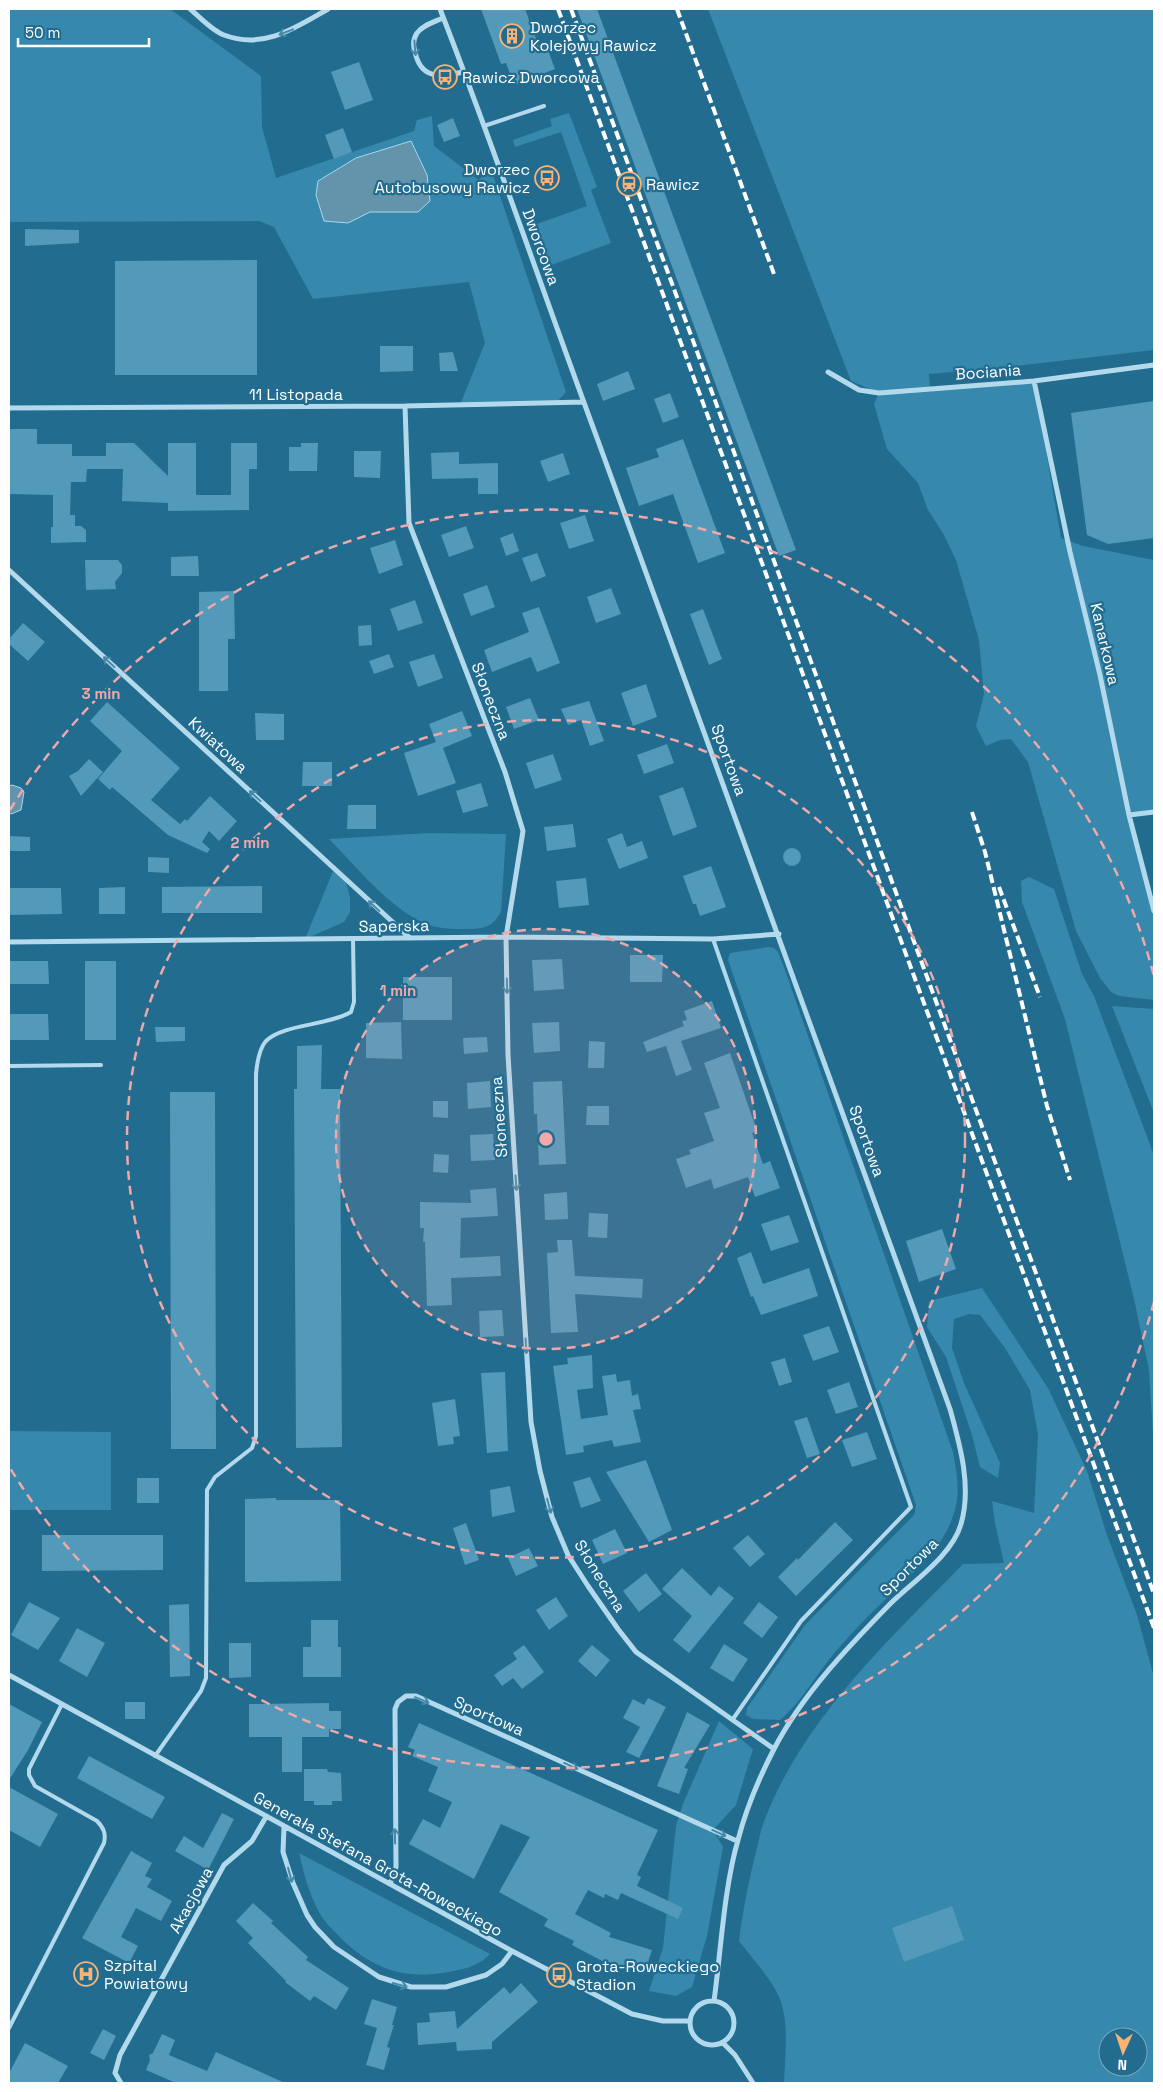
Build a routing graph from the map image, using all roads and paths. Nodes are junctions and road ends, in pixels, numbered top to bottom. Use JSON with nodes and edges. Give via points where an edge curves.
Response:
{"nodes":[{"id":1,"x":190,"y":9,"type":"edge"},
{"id":2,"x":328,"y":9,"type":"edge"},
{"id":3,"x":440,"y":9,"type":"edge"},
{"id":4,"x":443,"y":18,"type":"junction"},
{"id":5,"x":464,"y":72,"type":"junction"},
{"id":6,"x":544,"y":106,"type":"dead end"},
{"id":7,"x":484,"y":126,"type":"junction"},
{"id":8,"x":1154,"y":365,"type":"edge"},
{"id":9,"x":828,"y":372,"type":"dead end"},
{"id":10,"x":1034,"y":381,"type":"junction"},
{"id":11,"x":584,"y":402,"type":"junction"},
{"id":12,"x":405,"y":406,"type":"junction"},
{"id":13,"x":9,"y":408,"type":"edge"},
{"id":14,"x":9,"y":570,"type":"edge"},
{"id":15,"x":1154,"y":812,"type":"edge"},
{"id":16,"x":1129,"y":815,"type":"junction"},
{"id":17,"x":1154,"y":911,"type":"edge"},
{"id":18,"x":779,"y":934,"type":"junction"},
{"id":19,"x":506,"y":938,"type":"junction"},
{"id":20,"x":353,"y":939,"type":"junction"},
{"id":21,"x":410,"y":939,"type":"junction"},
{"id":22,"x":713,"y":939,"type":"junction"},
{"id":23,"x":9,"y":942,"type":"edge"},
{"id":24,"x":101,"y":1065,"type":"dead end"},
{"id":25,"x":9,"y":1066,"type":"edge"},
{"id":26,"x":9,"y":1675,"type":"edge"},
{"id":27,"x":62,"y":1704,"type":"junction"},
{"id":28,"x":732,"y":1720,"type":"junction"},
{"id":29,"x":774,"y":1748,"type":"junction"},
{"id":30,"x":155,"y":1756,"type":"junction"},
{"id":31,"x":266,"y":1817,"type":"junction"},
{"id":32,"x":284,"y":1827,"type":"junction"},
{"id":33,"x":737,"y":1841,"type":"junction"},
{"id":34,"x":390,"y":1884,"type":"junction"},
{"id":35,"x":512,"y":1951,"type":"junction"},
{"id":36,"x":714,"y":2001,"type":"junction"},
{"id":37,"x":690,"y":2021,"type":"junction"},
{"id":38,"x":10,"y":2022,"type":"edge"},
{"id":39,"x":9,"y":2028,"type":"edge"},
{"id":40,"x":723,"y":2042,"type":"junction"},
{"id":41,"x":121,"y":2083,"type":"edge"},
{"id":42,"x":753,"y":2083,"type":"edge"}],
"edges":[{"from":2,"to":1,"type":"street","one_way":true,"via":[[288,32],[252,42],[222,35]]},
{"from":3,"to":4,"type":"street","name":"Dworcowa"},
{"from":4,"to":5,"type":"street","name":"Dworcowa"},
{"from":4,"to":5,"type":"street","one_way":true,"via":[[417,32],[414,39],[416,60],[423,70],[432,75]]},
{"from":5,"to":7,"type":"street","name":"Dworcowa"},
{"from":6,"to":7,"type":"lane"},
{"from":7,"to":11,"type":"street","name":"Dworcowa"},
{"from":8,"to":10,"type":"street","name":"Bociania"},
{"from":9,"to":10,"type":"street","name":"Bociania","via":[[859,390],[879,393]]},
{"from":10,"to":16,"type":"street","name":"Kanarkowa"},
{"from":11,"to":12,"type":"street","name":"11 Listopada"},
{"from":11,"to":18,"type":"street","name":"Sportowa"},
{"from":12,"to":13,"type":"street","name":"11 Listopada"},
{"from":12,"to":19,"type":"street","name":"Słoneczna","via":[[409,523],[505,772],[523,831]]},
{"from":21,"to":14,"type":"street","name":"Kwiatowa","one_way":true},
{"from":15,"to":16,"type":"street"},
{"from":16,"to":17,"type":"street","name":"Kanarkowa"},
{"from":18,"to":22,"type":"street","name":"Saperska"},
{"from":18,"to":29,"type":"street","name":"Sportowa","via":[[950,1409],[960,1448],[965,1504],[960,1526],[944,1553],[850,1644]]},
{"from":19,"to":21,"type":"street","name":"Saperska"},
{"from":19,"to":22,"type":"street","name":"Saperska"},
{"from":19,"to":28,"type":"street","name":"Słoneczna","one_way":true,"via":[[508,1055],[530,1416],[552,1517],[568,1555],[636,1652]]},
{"from":20,"to":21,"type":"street","name":"Saperska"},
{"from":20,"to":23,"type":"street","name":"Saperska"},
{"from":20,"to":30,"type":"lane","via":[[354,1002],[351,1012],[338,1019],[278,1032],[265,1042],[258,1057],[256,1436],[252,1448],[215,1477],[208,1490],[206,1678],[201,1691]]},
{"from":22,"to":28,"type":"lane","via":[[911,1508],[801,1621]]},
{"from":24,"to":25,"type":"lane"},
{"from":26,"to":27,"type":"street","name":"Generała Stefana Grota-Roweckiego"},
{"from":27,"to":30,"type":"street","name":"Generała Stefana Grota-Roweckiego"},
{"from":27,"to":38,"type":"lane","via":[[31,1764],[29,1776],[34,1786],[97,1821],[105,1837]]},
{"from":28,"to":29,"type":"street","name":"Słoneczna"},
{"from":29,"to":33,"type":"street","name":"Sportowa","via":[[752,1796]]},
{"from":30,"to":31,"type":"street","name":"Generała Stefana Grota-Roweckiego"},
{"from":31,"to":32,"type":"street","name":"Generała Stefana Grota-Roweckiego"},
{"from":31,"to":41,"type":"street","name":"Akacjowa","via":[[252,1842],[224,1865],[120,2055],[115,2074]]},
{"from":32,"to":34,"type":"street","name":"Generała Stefana Grota-Roweckiego"},
{"from":32,"to":35,"type":"street","one_way":true,"via":[[283,1852],[292,1883],[307,1915],[334,1946],[379,1977],[411,1987],[446,1987],[486,1975],[502,1964]]},
{"from":34,"to":33,"type":"street","name":"Sportowa","one_way":true,"via":[[396,1867],[394,1709],[406,1696],[416,1696]]},
{"from":33,"to":36,"type":"street","name":"Sportowa"},
{"from":34,"to":35,"type":"street","name":"Generała Stefana Grota-Roweckiego"},
{"from":35,"to":37,"type":"street","name":"Generała Stefana Grota-Roweckiego","via":[[632,2014],[663,2021]]},
{"from":36,"to":37,"type":"street","via":[[700,2004],[691,2014]]},
{"from":36,"to":40,"type":"street","via":[[727,2006],[734,2018],[732,2032]]},
{"from":37,"to":40,"type":"street","via":[[692,2033],[700,2042],[711,2046]]},
{"from":38,"to":39,"type":"lane"},
{"from":40,"to":42,"type":"street"}]}
